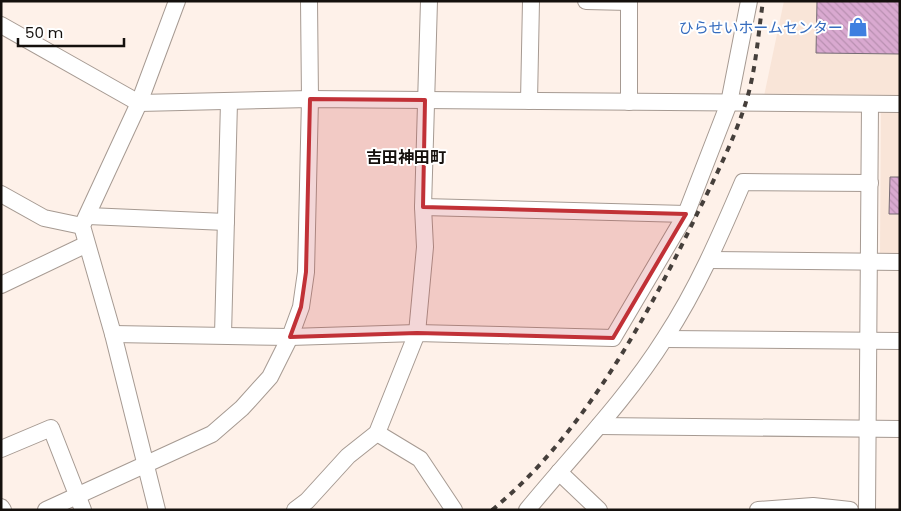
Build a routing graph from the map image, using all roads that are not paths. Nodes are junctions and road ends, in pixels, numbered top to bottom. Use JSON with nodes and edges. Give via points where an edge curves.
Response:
{"nodes":[{"id":1,"x":177,"y":1,"type":"edge"},
{"id":2,"x":309,"y":1,"type":"edge"},
{"id":3,"x":429,"y":1,"type":"edge"},
{"id":4,"x":531,"y":1,"type":"edge"},
{"id":5,"x":586,"y":1,"type":"edge"},
{"id":6,"x":749,"y":1,"type":"edge"},
{"id":7,"x":629,"y":2,"type":"edge"},
{"id":8,"x":1,"y":25,"type":"edge"},
{"id":9,"x":310,"y":99,"type":"junction"},
{"id":10,"x":425,"y":100,"type":"junction"},
{"id":11,"x":529,"y":101,"type":"junction"},
{"id":12,"x":229,"y":102,"type":"junction"},
{"id":13,"x":629,"y":102,"type":"junction"},
{"id":14,"x":139,"y":103,"type":"junction"},
{"id":15,"x":729,"y":103,"type":"junction"},
{"id":16,"x":870,"y":104,"type":"junction"},
{"id":17,"x":900,"y":104,"type":"edge"},
{"id":18,"x":870,"y":183,"type":"junction"},
{"id":19,"x":1,"y":194,"type":"edge"},
{"id":20,"x":423,"y":207,"type":"junction"},
{"id":21,"x":686,"y":214,"type":"junction"},
{"id":22,"x":85,"y":221,"type":"junction"},
{"id":23,"x":226,"y":222,"type":"junction"},
{"id":24,"x":85,"y":245,"type":"junction"},
{"id":25,"x":710,"y":260,"type":"junction"},
{"id":26,"x":869,"y":262,"type":"junction"},
{"id":27,"x":900,"y":262,"type":"edge"},
{"id":28,"x":1,"y":285,"type":"edge"},
{"id":29,"x":417,"y":333,"type":"junction"},
{"id":30,"x":113,"y":334,"type":"junction"},
{"id":31,"x":223,"y":335,"type":"junction"},
{"id":32,"x":290,"y":337,"type":"junction"},
{"id":33,"x":665,"y":339,"type":"junction"},
{"id":34,"x":868,"y":341,"type":"junction"},
{"id":35,"x":900,"y":341,"type":"edge"},
{"id":36,"x":599,"y":426,"type":"junction"},
{"id":37,"x":868,"y":429,"type":"junction"},
{"id":38,"x":900,"y":429,"type":"edge"},
{"id":39,"x":377,"y":433,"type":"junction"},
{"id":40,"x":1,"y":449,"type":"edge"},
{"id":41,"x":144,"y":464,"type":"junction"},
{"id":42,"x":558,"y":472,"type":"junction"},
{"id":43,"x":80,"y":503,"type":"edge"},
{"id":44,"x":46,"y":510,"type":"edge"},
{"id":45,"x":157,"y":510,"type":"edge"},
{"id":46,"x":295,"y":510,"type":"edge"},
{"id":47,"x":454,"y":510,"type":"edge"},
{"id":48,"x":527,"y":510,"type":"edge"},
{"id":49,"x":600,"y":510,"type":"edge"},
{"id":50,"x":758,"y":510,"type":"edge"},
{"id":51,"x":850,"y":510,"type":"edge"},
{"id":52,"x":867,"y":510,"type":"edge"}],
"edges":[{"from":1,"to":14,"type":"street"},
{"from":2,"to":9,"type":"street"},
{"from":3,"to":10,"type":"street"},
{"from":4,"to":11,"type":"street"},
{"from":5,"to":7,"type":"street"},
{"from":6,"to":15,"type":"street"},
{"from":7,"to":13,"type":"street"},
{"from":8,"to":14,"type":"street"},
{"from":9,"to":10,"type":"street"},
{"from":9,"to":12,"type":"street"},
{"from":9,"to":32,"type":"street","via":[[306,272],[301,307]]},
{"from":10,"to":11,"type":"street"},
{"from":10,"to":20,"type":"street"},
{"from":11,"to":13,"type":"street"},
{"from":12,"to":14,"type":"street"},
{"from":12,"to":23,"type":"street"},
{"from":13,"to":15,"type":"street"},
{"from":14,"to":22,"type":"street"},
{"from":15,"to":16,"type":"street"},
{"from":15,"to":21,"type":"street"},
{"from":16,"to":17,"type":"street"},
{"from":16,"to":18,"type":"street"},
{"from":18,"to":25,"type":"street","via":[[743,182]]},
{"from":18,"to":26,"type":"street"},
{"from":19,"to":22,"type":"street","via":[[44,218]]},
{"from":20,"to":21,"type":"street"},
{"from":20,"to":29,"type":"street","via":[[425,247]]},
{"from":21,"to":29,"type":"street","via":[[614,338]]},
{"from":22,"to":23,"type":"street"},
{"from":22,"to":24,"type":"street"},
{"from":23,"to":31,"type":"street"},
{"from":24,"to":28,"type":"street"},
{"from":24,"to":30,"type":"street"},
{"from":25,"to":26,"type":"street"},
{"from":25,"to":33,"type":"street"},
{"from":26,"to":27,"type":"street"},
{"from":26,"to":34,"type":"street"},
{"from":29,"to":32,"type":"street"},
{"from":29,"to":39,"type":"street"},
{"from":30,"to":31,"type":"street"},
{"from":30,"to":41,"type":"street"},
{"from":31,"to":32,"type":"street"},
{"from":32,"to":41,"type":"street","via":[[270,377],[242,408],[212,434]]},
{"from":33,"to":34,"type":"street"},
{"from":33,"to":36,"type":"street"},
{"from":34,"to":35,"type":"street"},
{"from":34,"to":37,"type":"street"},
{"from":36,"to":37,"type":"street"},
{"from":36,"to":42,"type":"street"},
{"from":37,"to":38,"type":"street"},
{"from":37,"to":52,"type":"street"},
{"from":39,"to":46,"type":"street","via":[[348,456]]},
{"from":39,"to":47,"type":"street","via":[[420,460]]},
{"from":40,"to":43,"type":"street","via":[[51,428]]},
{"from":41,"to":43,"type":"street"},
{"from":41,"to":45,"type":"street"},
{"from":42,"to":48,"type":"street"},
{"from":42,"to":49,"type":"street"},
{"from":43,"to":44,"type":"street"},
{"from":50,"to":51,"type":"street","via":[[813,506]]}]}
